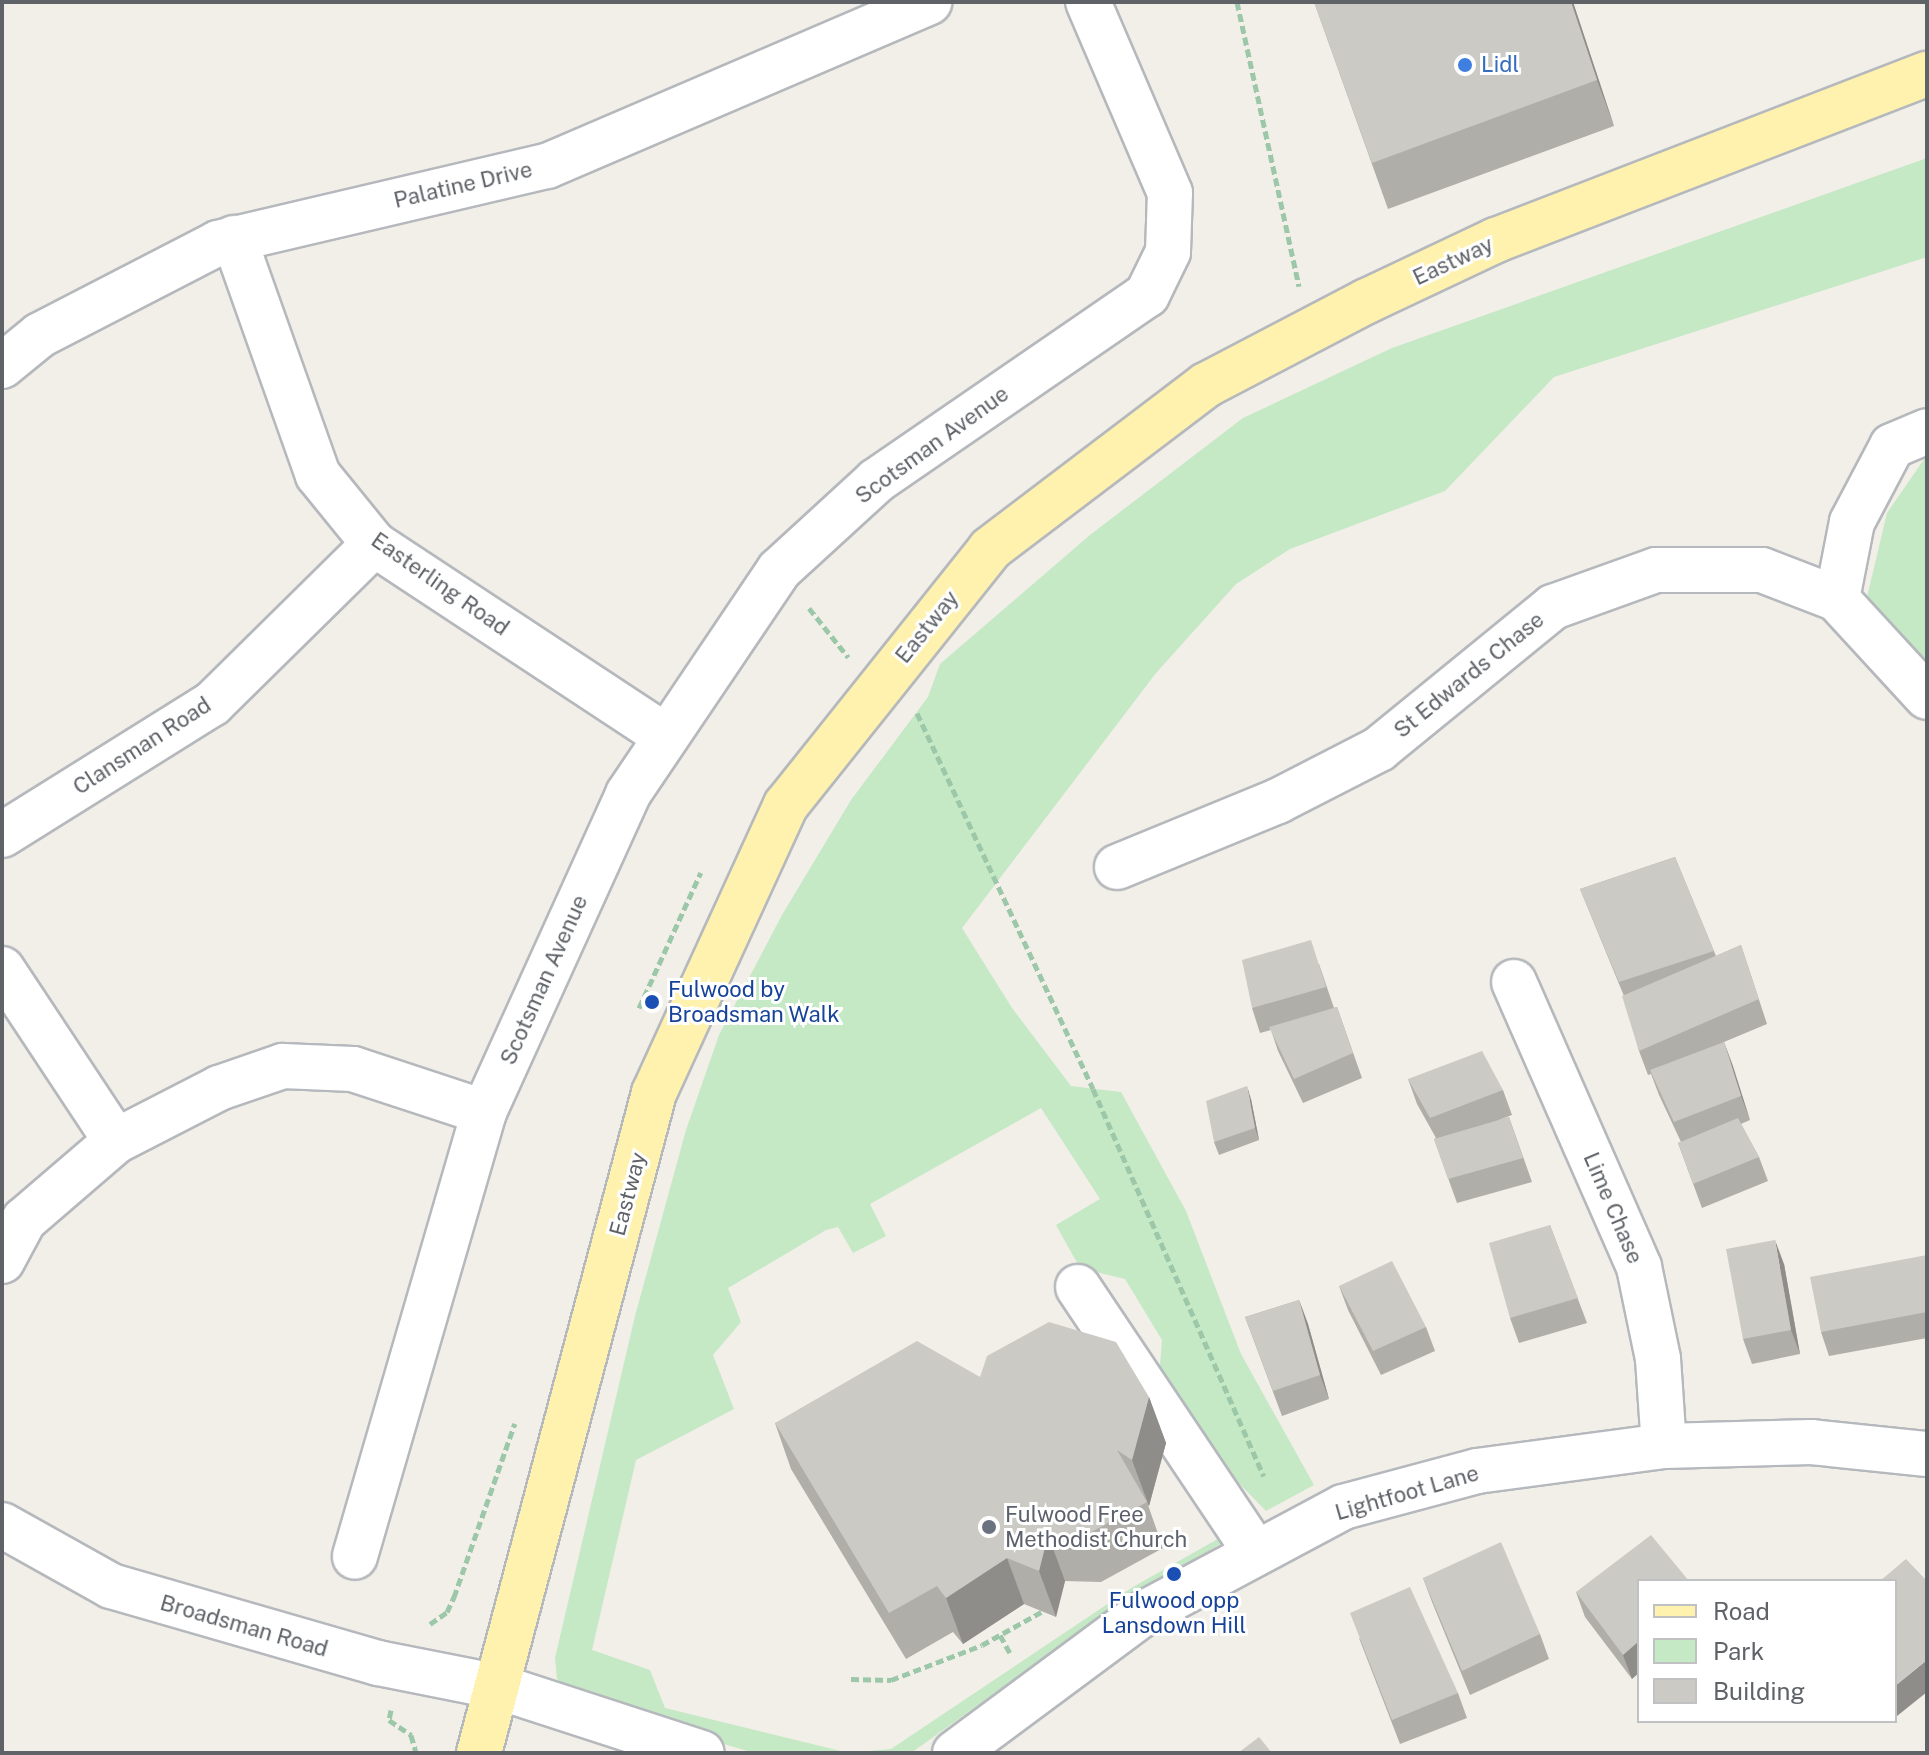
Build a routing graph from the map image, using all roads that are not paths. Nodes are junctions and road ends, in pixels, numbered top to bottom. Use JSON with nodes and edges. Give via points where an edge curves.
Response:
{"nodes":[{"id":1,"x":929,"y":2,"type":"edge"},
{"id":2,"x":1088,"y":2,"type":"edge"},
{"id":3,"x":1927,"y":74,"type":"edge"},
{"id":4,"x":234,"y":238,"type":"junction"},
{"id":5,"x":2,"y":366,"type":"edge"},
{"id":6,"x":1927,"y":431,"type":"edge"},
{"id":7,"x":374,"y":544,"type":"junction"},
{"id":8,"x":1837,"y":599,"type":"junction"},
{"id":9,"x":1927,"y":697,"type":"edge"},
{"id":10,"x":665,"y":736,"type":"junction"},
{"id":11,"x":2,"y":835,"type":"edge"},
{"id":12,"x":1117,"y":867,"type":"dead end"},
{"id":13,"x":2,"y":969,"type":"edge"},
{"id":14,"x":1514,"y":982,"type":"dead end"},
{"id":15,"x":484,"y":1112,"type":"junction"},
{"id":16,"x":116,"y":1141,"type":"junction"},
{"id":17,"x":2,"y":1261,"type":"edge"},
{"id":18,"x":1078,"y":1287,"type":"dead end"},
{"id":19,"x":1664,"y":1446,"type":"junction"},
{"id":20,"x":1927,"y":1454,"type":"edge"},
{"id":21,"x":2,"y":1525,"type":"edge"},
{"id":22,"x":1273,"y":1544,"type":"junction"},
{"id":23,"x":355,"y":1557,"type":"dead end"},
{"id":24,"x":499,"y":1687,"type":"junction"},
{"id":25,"x":479,"y":1753,"type":"edge"},
{"id":26,"x":702,"y":1753,"type":"edge"},
{"id":27,"x":955,"y":1753,"type":"edge"}],
"edges":[{"from":1,"to":4,"type":"street","name":"Palatine Drive","via":[[547,166]]},
{"from":2,"to":10,"type":"street","name":"Scotsman Avenue","via":[[1170,193],[1168,252],[1147,295],[876,481],[779,570]]},
{"from":3,"to":24,"type":"main road","name":"Eastway","via":[[1496,240],[1309,331],[1206,385],[990,549],[786,805],[654,1093]]},
{"from":4,"to":5,"type":"street","name":"Palatine Drive","via":[[40,335]]},
{"from":4,"to":7,"type":"street","name":"Easterling Road","via":[[318,475]]},
{"from":6,"to":8,"type":"street","via":[[1892,446],[1852,522]]},
{"from":7,"to":10,"type":"street","name":"Easterling Road"},
{"from":7,"to":11,"type":"street","name":"Clansman Road","via":[[212,704]]},
{"from":8,"to":9,"type":"street","name":"St Edwards Chase"},
{"from":8,"to":12,"type":"street","name":"St Edwards Chase","via":[[1762,570],[1656,570],[1553,607],[1379,749],[1278,801]]},
{"from":10,"to":15,"type":"street","name":"Scotsman Avenue","via":[[628,794]]},
{"from":13,"to":16,"type":"street"},
{"from":14,"to":19,"type":"street","name":"Lime Chase","via":[[1639,1267],[1658,1359]]},
{"from":15,"to":16,"type":"street","via":[[353,1069],[283,1066],[219,1088]]},
{"from":15,"to":23,"type":"street","name":"Scotsman Avenue"},
{"from":16,"to":17,"type":"street","via":[[24,1220]]},
{"from":18,"to":22,"type":"street"},
{"from":19,"to":20,"type":"street","name":"Lightfoot Lane","via":[[1811,1442]]},
{"from":19,"to":22,"type":"street","name":"Lightfoot Lane","via":[[1477,1471],[1343,1507]]},
{"from":21,"to":24,"type":"street","name":"Broadsman Road","via":[[111,1586],[378,1663]]},
{"from":22,"to":27,"type":"street","name":"Lightfoot Lane","via":[[1141,1615]]},
{"from":24,"to":25,"type":"main road"},
{"from":24,"to":26,"type":"street"}]}
